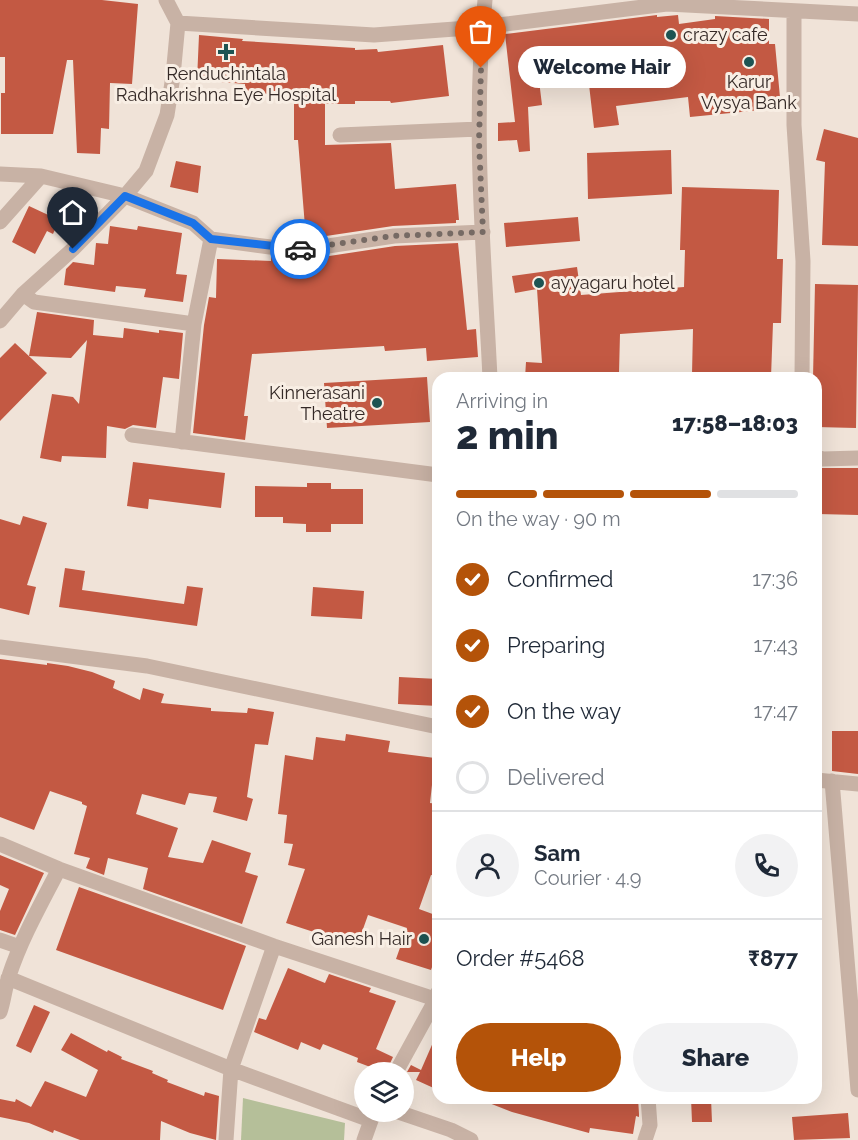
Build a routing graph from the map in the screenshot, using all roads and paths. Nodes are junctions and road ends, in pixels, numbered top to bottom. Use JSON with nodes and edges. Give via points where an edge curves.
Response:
{"nodes":[{"id":1,"x":166,"y":0,"type":"edge"},
{"id":2,"x":485,"y":0,"type":"edge"},
{"id":3,"x":760,"y":4,"type":"edge"},
{"id":4,"x":794,"y":12,"type":"junction"},
{"id":5,"x":858,"y":14,"type":"edge"},
{"id":6,"x":178,"y":23,"type":"junction"},
{"id":7,"x":482,"y":27,"type":"junction"},
{"id":8,"x":479,"y":129,"type":"junction"},
{"id":9,"x":340,"y":135,"type":"dead end"},
{"id":10,"x":0,"y":174,"type":"edge"},
{"id":11,"x":41,"y":176,"type":"junction"},
{"id":12,"x":125,"y":196,"type":"junction"},
{"id":13,"x":0,"y":222,"type":"edge"},
{"id":14,"x":483,"y":232,"type":"junction"},
{"id":15,"x":211,"y":239,"type":"junction"},
{"id":16,"x":23,"y":294,"type":"junction"},
{"id":17,"x":0,"y":321,"type":"edge"},
{"id":18,"x":194,"y":324,"type":"junction"},
{"id":19,"x":490,"y":372,"type":"edge"},
{"id":20,"x":802,"y":372,"type":"edge"},
{"id":21,"x":132,"y":435,"type":"dead end"},
{"id":22,"x":182,"y":442,"type":"junction"},
{"id":23,"x":858,"y":458,"type":"edge"},
{"id":24,"x":822,"y":459,"type":"edge"},
{"id":25,"x":432,"y":474,"type":"edge"},
{"id":26,"x":0,"y":646,"type":"edge"},
{"id":27,"x":432,"y":726,"type":"edge"},
{"id":28,"x":822,"y":781,"type":"edge"},
{"id":29,"x":832,"y":782,"type":"junction"},
{"id":30,"x":858,"y":783,"type":"edge"},
{"id":31,"x":0,"y":844,"type":"edge"},
{"id":32,"x":59,"y":869,"type":"junction"},
{"id":33,"x":0,"y":940,"type":"edge"},
{"id":34,"x":274,"y":946,"type":"junction"},
{"id":35,"x":20,"y":947,"type":"junction"},
{"id":36,"x":8,"y":978,"type":"junction"},
{"id":37,"x":432,"y":995,"type":"edge"},
{"id":38,"x":432,"y":1006,"type":"edge"},
{"id":39,"x":0,"y":1012,"type":"edge"},
{"id":40,"x":401,"y":1062,"type":"edge"},
{"id":41,"x":231,"y":1069,"type":"junction"},
{"id":42,"x":858,"y":1090,"type":"edge"},
{"id":43,"x":648,"y":1104,"type":"edge"},
{"id":44,"x":354,"y":1110,"type":"edge"},
{"id":45,"x":414,"y":1119,"type":"edge"},
{"id":46,"x":370,"y":1122,"type":"edge"},
{"id":47,"x":449,"y":1135,"type":"edge"},
{"id":48,"x":226,"y":1140,"type":"edge"},
{"id":49,"x":364,"y":1140,"type":"edge"},
{"id":50,"x":471,"y":1140,"type":"edge"},
{"id":51,"x":645,"y":1140,"type":"edge"}],
"edges":[{"from":1,"to":6,"type":"street"},
{"from":2,"to":7,"type":"street"},
{"from":3,"to":4,"type":"street"},
{"from":3,"to":7,"type":"street","via":[[667,4]]},
{"from":4,"to":5,"type":"street"},
{"from":4,"to":20,"type":"street","via":[[794,124],[803,261]]},
{"from":6,"to":7,"type":"street","via":[[374,35]]},
{"from":6,"to":12,"type":"street","via":[[167,115],[146,171]]},
{"from":7,"to":8,"type":"street"},
{"from":8,"to":9,"type":"street"},
{"from":8,"to":14,"type":"street"},
{"from":10,"to":11,"type":"street"},
{"from":11,"to":12,"type":"street"},
{"from":11,"to":13,"type":"street"},
{"from":12,"to":15,"type":"street","via":[[193,223]]},
{"from":12,"to":16,"type":"street"},
{"from":14,"to":15,"type":"street","via":[[393,236],[302,250]]},
{"from":14,"to":19,"type":"street"},
{"from":15,"to":18,"type":"street"},
{"from":16,"to":17,"type":"street"},
{"from":16,"to":18,"type":"street","via":[[34,302]]},
{"from":18,"to":22,"type":"street"},
{"from":21,"to":22,"type":"street"},
{"from":22,"to":25,"type":"street"},
{"from":23,"to":24,"type":"street"},
{"from":26,"to":27,"type":"street","via":[[147,666]]},
{"from":28,"to":29,"type":"street"},
{"from":29,"to":30,"type":"street"},
{"from":29,"to":42,"type":"street"},
{"from":31,"to":32,"type":"street"},
{"from":32,"to":34,"type":"street"},
{"from":32,"to":35,"type":"street"},
{"from":33,"to":35,"type":"street"},
{"from":34,"to":37,"type":"street"},
{"from":34,"to":41,"type":"street"},
{"from":35,"to":36,"type":"street"},
{"from":36,"to":39,"type":"street"},
{"from":36,"to":41,"type":"street"},
{"from":38,"to":40,"type":"street"},
{"from":41,"to":44,"type":"street"},
{"from":41,"to":48,"type":"street"},
{"from":43,"to":51,"type":"street","via":[[650,1125]]},
{"from":45,"to":47,"type":"street"},
{"from":46,"to":49,"type":"street"},
{"from":47,"to":50,"type":"street"}]}
